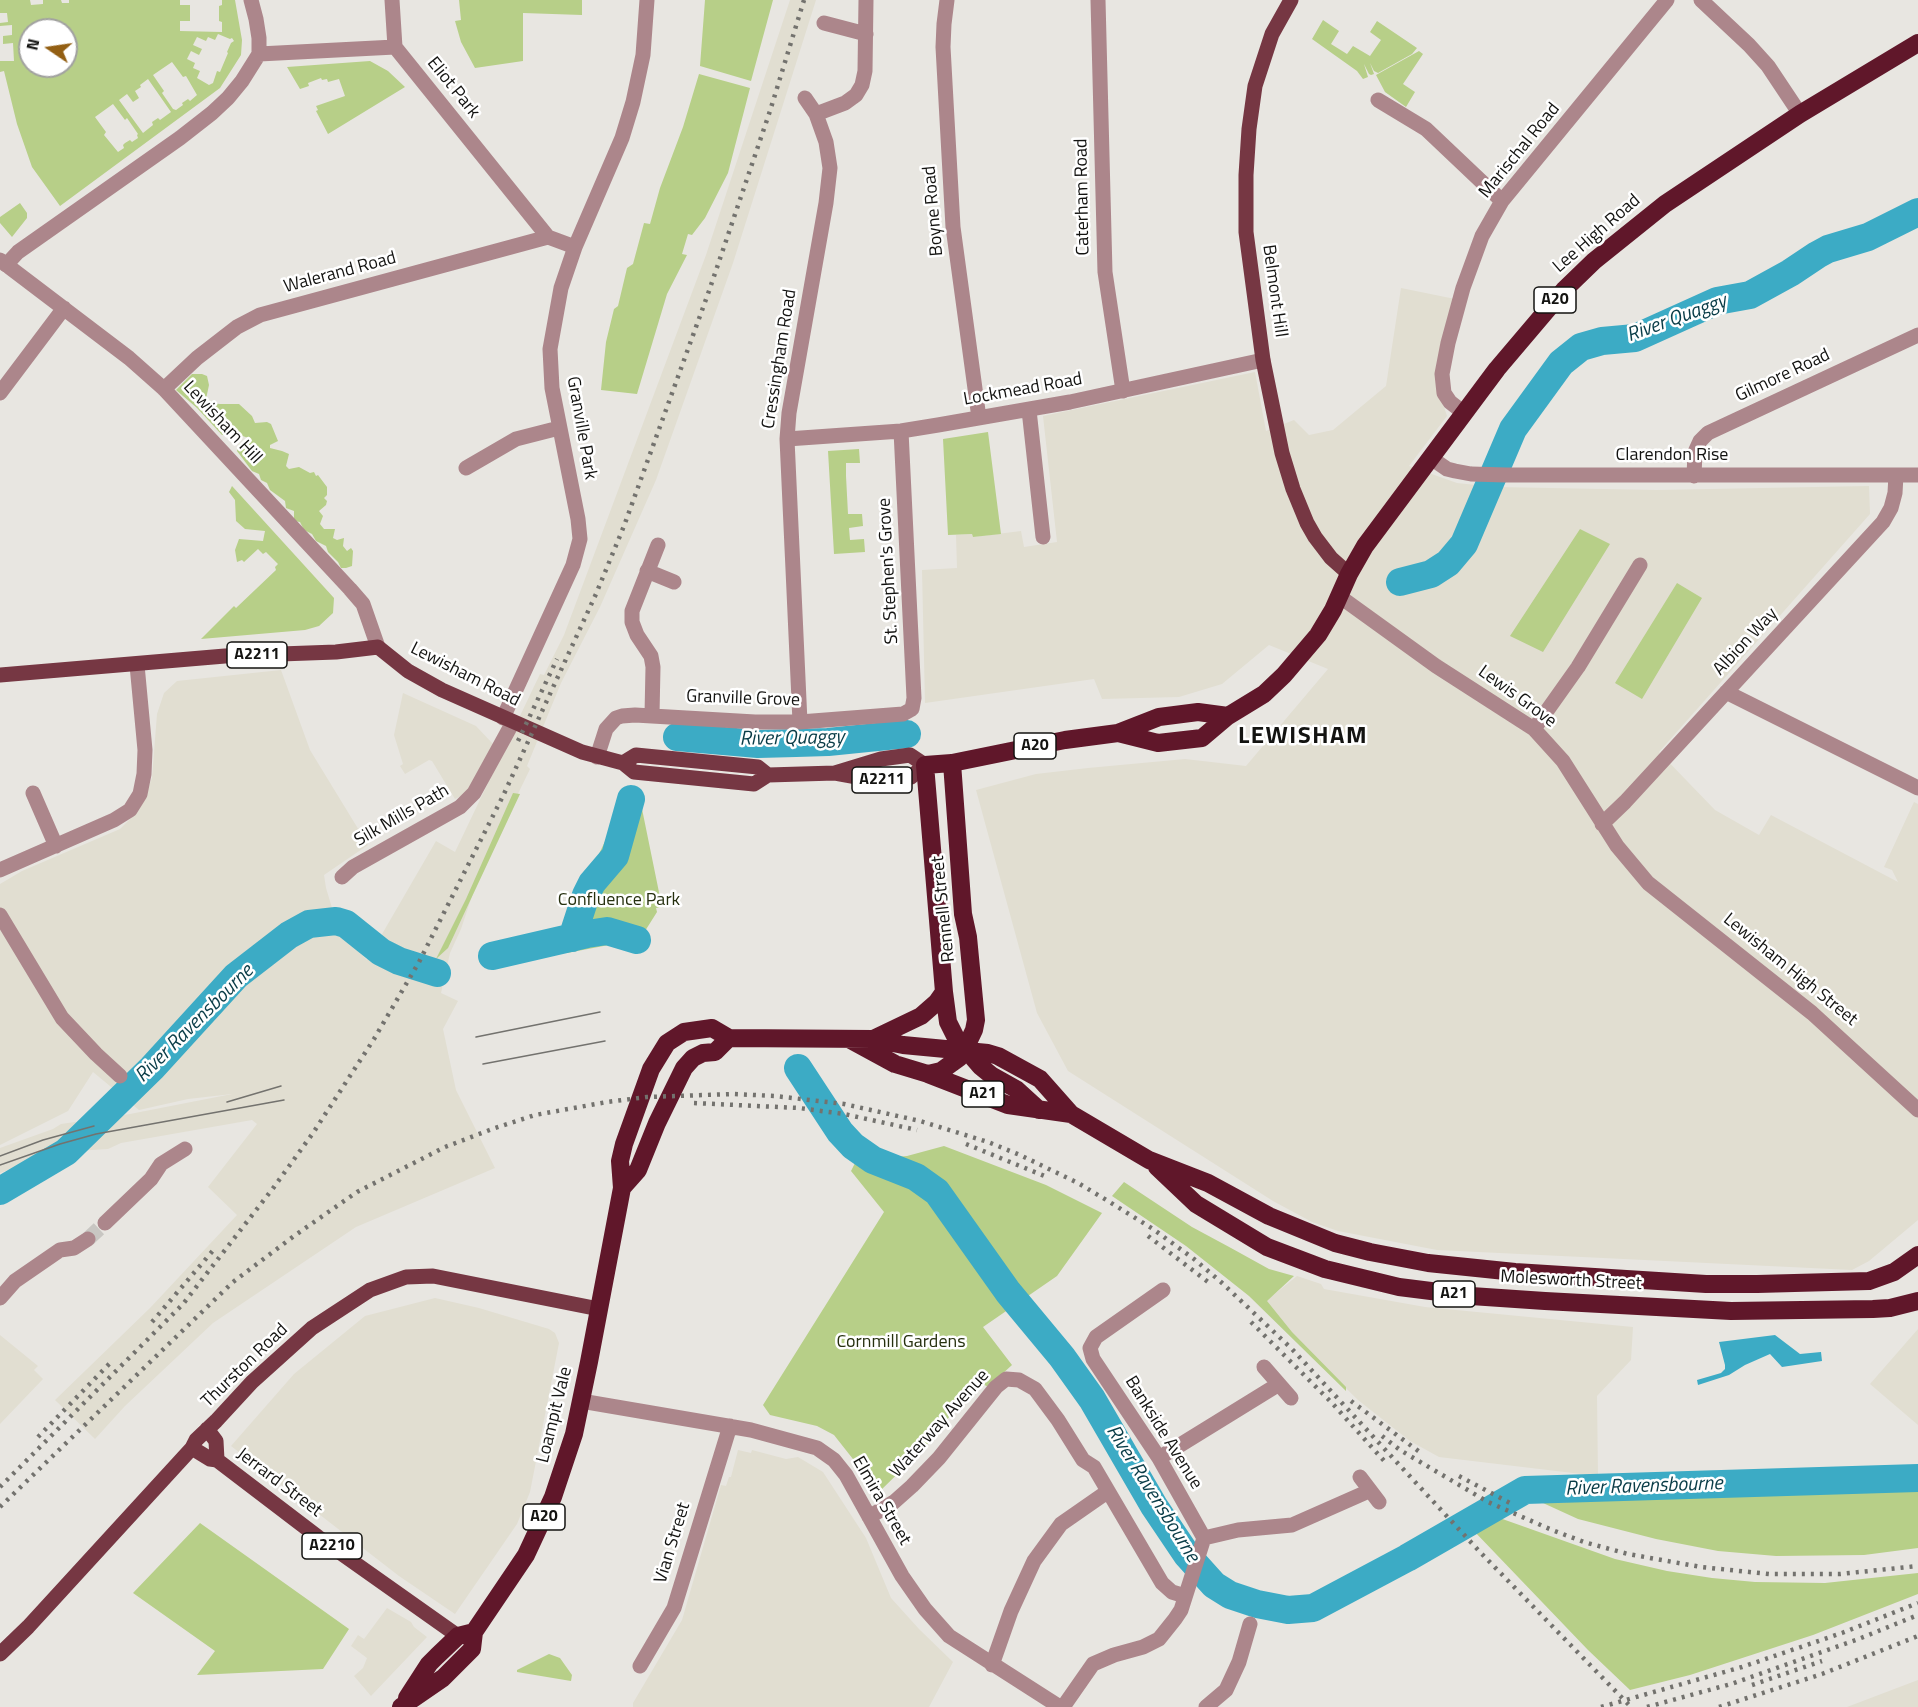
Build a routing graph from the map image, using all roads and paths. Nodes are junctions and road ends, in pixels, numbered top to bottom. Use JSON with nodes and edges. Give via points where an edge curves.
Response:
{"nodes":[{"id":1,"x":250,"y":0,"type":"edge"},
{"id":2,"x":392,"y":0,"type":"edge"},
{"id":3,"x":647,"y":0,"type":"edge"},
{"id":4,"x":866,"y":0,"type":"edge"},
{"id":5,"x":947,"y":0,"type":"edge"},
{"id":6,"x":1098,"y":0,"type":"edge"},
{"id":7,"x":1291,"y":0,"type":"edge"},
{"id":8,"x":1667,"y":0,"type":"edge"},
{"id":9,"x":1701,"y":0,"type":"edge"},
{"id":10,"x":824,"y":23,"type":"dead end"},
{"id":11,"x":866,"y":34,"type":"junction"},
{"id":12,"x":1918,"y":43,"type":"edge"},
{"id":13,"x":395,"y":47,"type":"junction"},
{"id":14,"x":259,"y":53,"type":"junction"},
{"id":15,"x":805,"y":98,"type":"dead end"},
{"id":16,"x":1378,"y":100,"type":"dead end"},
{"id":17,"x":816,"y":114,"type":"junction"},
{"id":18,"x":1800,"y":114,"type":"junction"},
{"id":19,"x":1502,"y":201,"type":"junction"},
{"id":20,"x":548,"y":237,"type":"junction"},
{"id":21,"x":575,"y":247,"type":"junction"},
{"id":22,"x":3,"y":262,"type":"edge"},
{"id":23,"x":64,"y":308,"type":"junction"},
{"id":24,"x":1918,"y":335,"type":"edge"},
{"id":25,"x":1263,"y":360,"type":"junction"},
{"id":26,"x":164,"y":389,"type":"junction"},
{"id":27,"x":1123,"y":391,"type":"junction"},
{"id":28,"x":0,"y":393,"type":"edge"},
{"id":29,"x":1029,"y":410,"type":"junction"},
{"id":30,"x":1464,"y":413,"type":"junction"},
{"id":31,"x":979,"y":418,"type":"junction"},
{"id":32,"x":559,"y":428,"type":"junction"},
{"id":33,"x":901,"y":431,"type":"junction"},
{"id":34,"x":787,"y":439,"type":"junction"},
{"id":35,"x":1431,"y":458,"type":"junction"},
{"id":36,"x":466,"y":468,"type":"dead end"},
{"id":37,"x":1896,"y":475,"type":"junction"},
{"id":38,"x":1918,"y":475,"type":"edge"},
{"id":39,"x":1694,"y":476,"type":"junction"},
{"id":40,"x":1043,"y":537,"type":"dead end"},
{"id":41,"x":658,"y":545,"type":"dead end"},
{"id":42,"x":1640,"y":565,"type":"dead end"},
{"id":43,"x":647,"y":571,"type":"junction"},
{"id":44,"x":1349,"y":574,"type":"junction"},
{"id":45,"x":674,"y":582,"type":"dead end"},
{"id":46,"x":1339,"y":596,"type":"junction"},
{"id":47,"x":378,"y":647,"type":"junction"},
{"id":48,"x":137,"y":665,"type":"junction"},
{"id":49,"x":0,"y":675,"type":"edge"},
{"id":50,"x":1726,"y":692,"type":"junction"},
{"id":51,"x":912,"y":709,"type":"joint"},
{"id":52,"x":652,"y":716,"type":"junction"},
{"id":53,"x":1228,"y":716,"type":"junction"},
{"id":54,"x":508,"y":720,"type":"junction"},
{"id":55,"x":800,"y":722,"type":"junction"},
{"id":56,"x":1534,"y":729,"type":"junction"},
{"id":57,"x":1118,"y":734,"type":"junction"},
{"id":58,"x":597,"y":757,"type":"junction"},
{"id":59,"x":952,"y":763,"type":"junction"},
{"id":60,"x":925,"y":765,"type":"junction"},
{"id":61,"x":835,"y":773,"type":"junction"},
{"id":62,"x":1918,"y":788,"type":"edge"},
{"id":63,"x":33,"y":794,"type":"dead end"},
{"id":64,"x":1602,"y":824,"type":"junction"},
{"id":65,"x":56,"y":846,"type":"junction"},
{"id":66,"x":1633,"y":867,"type":"joint"},
{"id":67,"x":0,"y":870,"type":"edge"},
{"id":68,"x":342,"y":877,"type":"dead end"},
{"id":69,"x":0,"y":915,"type":"edge"},
{"id":70,"x":944,"y":992,"type":"junction"},
{"id":71,"x":729,"y":1038,"type":"junction"},
{"id":72,"x":847,"y":1039,"type":"junction"},
{"id":73,"x":873,"y":1039,"type":"junction"},
{"id":74,"x":965,"y":1050,"type":"junction"},
{"id":75,"x":928,"y":1074,"type":"junction"},
{"id":76,"x":120,"y":1076,"type":"dead end"},
{"id":77,"x":1039,"y":1110,"type":"junction"},
{"id":78,"x":1918,"y":1110,"type":"edge"},
{"id":79,"x":1071,"y":1114,"type":"junction"},
{"id":80,"x":185,"y":1149,"type":"dead end"},
{"id":81,"x":1149,"y":1160,"type":"junction"},
{"id":82,"x":622,"y":1188,"type":"junction"},
{"id":83,"x":105,"y":1223,"type":"tunnel mouth"},
{"id":84,"x":88,"y":1239,"type":"tunnel mouth"},
{"id":85,"x":1918,"y":1255,"type":"edge"},
{"id":86,"x":1163,"y":1290,"type":"dead end"},
{"id":87,"x":0,"y":1298,"type":"edge"},
{"id":88,"x":1918,"y":1301,"type":"edge"},
{"id":89,"x":599,"y":1309,"type":"junction"},
{"id":90,"x":1264,"y":1367,"type":"dead end"},
{"id":91,"x":1279,"y":1384,"type":"junction"},
{"id":92,"x":1291,"y":1398,"type":"dead end"},
{"id":93,"x":581,"y":1401,"type":"junction"},
{"id":94,"x":730,"y":1426,"type":"junction"},
{"id":95,"x":207,"y":1429,"type":"junction"},
{"id":96,"x":192,"y":1448,"type":"junction"},
{"id":97,"x":1159,"y":1458,"type":"junction"},
{"id":98,"x":217,"y":1460,"type":"junction"},
{"id":99,"x":1360,"y":1477,"type":"dead end"},
{"id":100,"x":1107,"y":1492,"type":"junction"},
{"id":101,"x":869,"y":1517,"type":"junction"},
{"id":102,"x":1203,"y":1543,"type":"junction"},
{"id":103,"x":1185,"y":1596,"type":"junction"},
{"id":104,"x":1250,"y":1624,"type":"dead end"},
{"id":105,"x":466,"y":1634,"type":"junction"},
{"id":106,"x":0,"y":1654,"type":"edge"},
{"id":107,"x":992,"y":1665,"type":"junction"},
{"id":108,"x":640,"y":1666,"type":"dead end"},
{"id":109,"x":402,"y":1706,"type":"edge"},
{"id":110,"x":1062,"y":1707,"type":"edge"},
{"id":111,"x":1206,"y":1707,"type":"edge"}],
"edges":[{"from":1,"to":14,"type":"street"},
{"from":2,"to":13,"type":"street"},
{"from":3,"to":21,"type":"street","name":"Granville Park","via":[[643,55],[633,102],[622,138]]},
{"from":4,"to":11,"type":"street"},
{"from":5,"to":31,"type":"street","name":"Boyne Road","via":[[943,47],[953,227]]},
{"from":6,"to":27,"type":"street","name":"Caterham Road","via":[[1105,272]]},
{"from":7,"to":25,"type":"main road","name":"Belmont Hill","via":[[1262,60],[1249,129],[1246,232]]},
{"from":8,"to":19,"type":"street","name":"Marischal Road"},
{"from":9,"to":18,"type":"street","via":[[1768,66]]},
{"from":10,"to":11,"type":"street"},
{"from":11,"to":17,"type":"street","via":[[865,71],[856,95]]},
{"from":12,"to":18,"type":"highway","name":"Lee High Road","number":"A20"},
{"from":13,"to":14,"type":"street"},
{"from":13,"to":20,"type":"street","name":"Eliot Park"},
{"from":14,"to":22,"type":"street","via":[[242,81],[212,113]]},
{"from":15,"to":17,"type":"street","name":"Cressingham Road"},
{"from":16,"to":19,"type":"street","via":[[1426,129]]},
{"from":17,"to":34,"type":"street","name":"Cressingham Road","via":[[830,168]]},
{"from":18,"to":30,"type":"highway","name":"Lee High Road","number":"A20","via":[[1665,204],[1594,261],[1533,324]]},
{"from":19,"to":30,"type":"street","name":"Marischal Road","via":[[1482,236],[1463,288],[1442,374],[1444,393]]},
{"from":20,"to":21,"type":"street"},
{"from":20,"to":26,"type":"street","name":"Walerand Road","via":[[260,315],[237,327]]},
{"from":21,"to":32,"type":"street","name":"Granville Park","via":[[558,297],[550,349]]},
{"from":22,"to":23,"type":"street","name":"Lewisham Hill"},
{"from":23,"to":26,"type":"street","name":"Lewisham Hill"},
{"from":23,"to":28,"type":"street"},
{"from":24,"to":39,"type":"street","name":"Gilmore Road","via":[[1708,433],[1695,452]]},
{"from":25,"to":27,"type":"street","name":"Lockmead Road"},
{"from":25,"to":44,"type":"main road","name":"Belmont Hill","via":[[1293,489],[1315,537]]},
{"from":26,"to":47,"type":"street","name":"Lewisham Hill","via":[[351,589],[363,604]]},
{"from":27,"to":29,"type":"street","name":"Lockmead Road"},
{"from":29,"to":31,"type":"street","name":"Lockmead Road"},
{"from":29,"to":40,"type":"street"},
{"from":30,"to":35,"type":"highway","name":"Lee High Road","number":"A20"},
{"from":31,"to":33,"type":"street","name":"Lockmead Road"},
{"from":32,"to":36,"type":"street","via":[[516,439]]},
{"from":32,"to":54,"type":"street","name":"Granville Park","via":[[579,538],[573,565]]},
{"from":33,"to":34,"type":"street","name":"Lockmead Road"},
{"from":33,"to":51,"type":"street","name":"St. Stephen's Grove"},
{"from":34,"to":55,"type":"street","name":"Cressingham Road"},
{"from":35,"to":39,"type":"street","name":"Clarendon Rise","via":[[1447,469],[1471,474]]},
{"from":35,"to":44,"type":"highway","name":"Lee High Road","number":"A20","via":[[1365,546]]},
{"from":37,"to":38,"type":"street","name":"Clarendon Rise"},
{"from":37,"to":39,"type":"street","name":"Clarendon Rise"},
{"from":37,"to":50,"type":"street","name":"Albion Way","via":[[1891,508],[1883,522]]},
{"from":41,"to":43,"type":"street"},
{"from":42,"to":56,"type":"street"},
{"from":43,"to":45,"type":"street"},
{"from":43,"to":52,"type":"street","via":[[632,611],[637,635],[651,656]]},
{"from":44,"to":46,"type":"highway","name":"Lee High Road","number":"A20"},
{"from":46,"to":53,"type":"highway","number":"A20","via":[[1318,636],[1284,675],[1249,705]]},
{"from":46,"to":56,"type":"street","name":"Lewis Grove","via":[[1436,666]]},
{"from":47,"to":48,"type":"main road","number":"A2211"},
{"from":47,"to":54,"type":"main road","name":"Lewisham Road","number":"A2211","via":[[408,671]]},
{"from":48,"to":49,"type":"main road","number":"A2211"},
{"from":48,"to":65,"type":"street","via":[[145,750],[140,794],[130,810],[114,820]]},
{"from":50,"to":62,"type":"street"},
{"from":50,"to":64,"type":"street","name":"Albion Way"},
{"from":51,"to":55,"type":"street","name":"Granville Grove","via":[[903,714]]},
{"from":52,"to":55,"type":"street","name":"Granville Grove"},
{"from":52,"to":58,"type":"street","name":"Granville Grove","via":[[616,718],[606,729]]},
{"from":53,"to":57,"type":"highway","number":"A20","via":[[1198,712],[1159,717]]},
{"from":53,"to":57,"type":"highway","number":"A20","via":[[1202,738],[1158,743]]},
{"from":54,"to":58,"type":"main road","name":"Lewisham Road","number":"A2211"},
{"from":54,"to":68,"type":"street","name":"Silk Mills Path","via":[[474,793],[460,807]]},
{"from":56,"to":64,"type":"street","name":"Lewis Grove","via":[[1563,761]]},
{"from":57,"to":59,"type":"highway","number":"A20","via":[[1065,740]]},
{"from":58,"to":61,"type":"main road","name":"Lewisham Road","number":"A2211","via":[[623,763],[636,755],[758,767],[768,775]]},
{"from":59,"to":60,"type":"highway","number":"A20"},
{"from":59,"to":74,"type":"highway","name":"Rennell Street","via":[[963,914],[976,1014]]},
{"from":60,"to":61,"type":"main road","name":"Lewisham Road","number":"A2211","via":[[910,755]]},
{"from":60,"to":61,"type":"main road","name":"Lewisham Road","number":"A2211","via":[[911,777],[879,781]]},
{"from":60,"to":70,"type":"highway","name":"Rennell Street"},
{"from":63,"to":65,"type":"street"},
{"from":64,"to":66,"type":"street","name":"Lewis Grove"},
{"from":65,"to":67,"type":"street"},
{"from":66,"to":78,"type":"street","name":"Lewisham High Street","via":[[1695,922],[1812,1013]]},
{"from":69,"to":76,"type":"street","via":[[62,1018]]},
{"from":70,"to":73,"type":"highway","number":"A20","via":[[921,1016]]},
{"from":70,"to":74,"type":"highway","name":"Rennell Street","number":"A21","via":[[948,1022]]},
{"from":71,"to":72,"type":"highway","number":"A20"},
{"from":71,"to":82,"type":"highway","name":"Loampit Vale","number":"A20","via":[[715,1052],[693,1058],[684,1068],[638,1170]]},
{"from":71,"to":82,"type":"highway","name":"Loampit Vale","number":"A20","via":[[712,1028],[696,1029],[675,1036],[659,1053],[624,1144],[620,1161]]},
{"from":72,"to":73,"type":"highway","number":"A20"},
{"from":72,"to":75,"type":"highway","number":"A20","via":[[895,1064]]},
{"from":73,"to":74,"type":"highway","number":"A21"},
{"from":74,"to":75,"type":"highway","name":"Rennell Street","via":[[951,1066]]},
{"from":74,"to":77,"type":"highway","number":"A21","via":[[991,1075],[1016,1089]]},
{"from":74,"to":79,"type":"highway","name":"Molesworth Street","number":"A21","via":[[998,1056],[1040,1079]]},
{"from":75,"to":77,"type":"highway","name":"Molesworth Street","number":"A21","via":[[1008,1104]]},
{"from":77,"to":79,"type":"highway","name":"Molesworth Street","number":"A21"},
{"from":79,"to":81,"type":"highway","name":"Molesworth Street","number":"A21"},
{"from":80,"to":83,"type":"street","via":[[161,1164],[151,1179]]},
{"from":81,"to":85,"type":"highway","name":"Molesworth Street","number":"A21","via":[[1208,1183],[1269,1216],[1335,1244],[1462,1267],[1706,1284],[1856,1282],[1888,1274]]},
{"from":81,"to":88,"type":"highway","name":"Molesworth Street","number":"A21","via":[[1196,1204],[1267,1247],[1325,1269],[1399,1287],[1471,1296],[1731,1311],[1873,1310]]},
{"from":82,"to":89,"type":"highway","name":"Loampit Vale","number":"A20"},
{"from":84,"to":87,"type":"street","via":[[74,1248],[60,1250],[15,1281]]},
{"from":86,"to":97,"type":"street","name":"Bankside Avenue","via":[[1096,1337],[1090,1348],[1093,1359]]},
{"from":89,"to":93,"type":"highway","name":"Loampit Vale","number":"A20"},
{"from":89,"to":95,"type":"main road","name":"Thurston Road","via":[[433,1276],[392,1281],[350,1302],[296,1341]]},
{"from":90,"to":91,"type":"street"},
{"from":91,"to":92,"type":"street"},
{"from":91,"to":97,"type":"street"},
{"from":93,"to":94,"type":"street","name":"Elmira Street"},
{"from":93,"to":105,"type":"highway","name":"Loampit Vale","number":"A20","via":[[564,1469],[526,1555]]},
{"from":94,"to":101,"type":"street","name":"Elmira Street","via":[[817,1448],[846,1475]]},
{"from":94,"to":108,"type":"street","name":"Vian Street","via":[[674,1608]]},
{"from":95,"to":96,"type":"main road","name":"Thurston Road"},
{"from":95,"to":98,"type":"main road","via":[[216,1441]]},
{"from":96,"to":98,"type":"main road","name":"Jerrard Street","number":"A2210","via":[[210,1460]]},
{"from":96,"to":106,"type":"main road","name":"Thurston Road"},
{"from":97,"to":102,"type":"street","name":"Bankside Avenue"},
{"from":98,"to":105,"type":"main road","name":"Jerrard Street","number":"A2210","via":[[318,1537]]},
{"from":99,"to":102,"type":"street","via":[[1374,1497],[1292,1524],[1238,1530]]},
{"from":100,"to":101,"type":"street","name":"Waterway Avenue","via":[[1094,1467],[1083,1460],[1035,1389],[1019,1380],[1006,1379],[912,1486]]},
{"from":100,"to":103,"type":"street","name":"Waterway Avenue","via":[[1162,1583]]},
{"from":100,"to":107,"type":"street","via":[[1061,1524],[1038,1554],[1011,1611]]},
{"from":101,"to":107,"type":"street","name":"Elmira Street","via":[[925,1609],[949,1636]]},
{"from":102,"to":103,"type":"street"},
{"from":103,"to":110,"type":"street","via":[[1175,1619],[1159,1638],[1093,1664]]},
{"from":104,"to":111,"type":"street","via":[[1226,1690]]},
{"from":105,"to":109,"type":"highway","name":"Loampit Vale","number":"A20","via":[[472,1649],[443,1678]]},
{"from":107,"to":110,"type":"street","name":"Elmira Street"}]}
